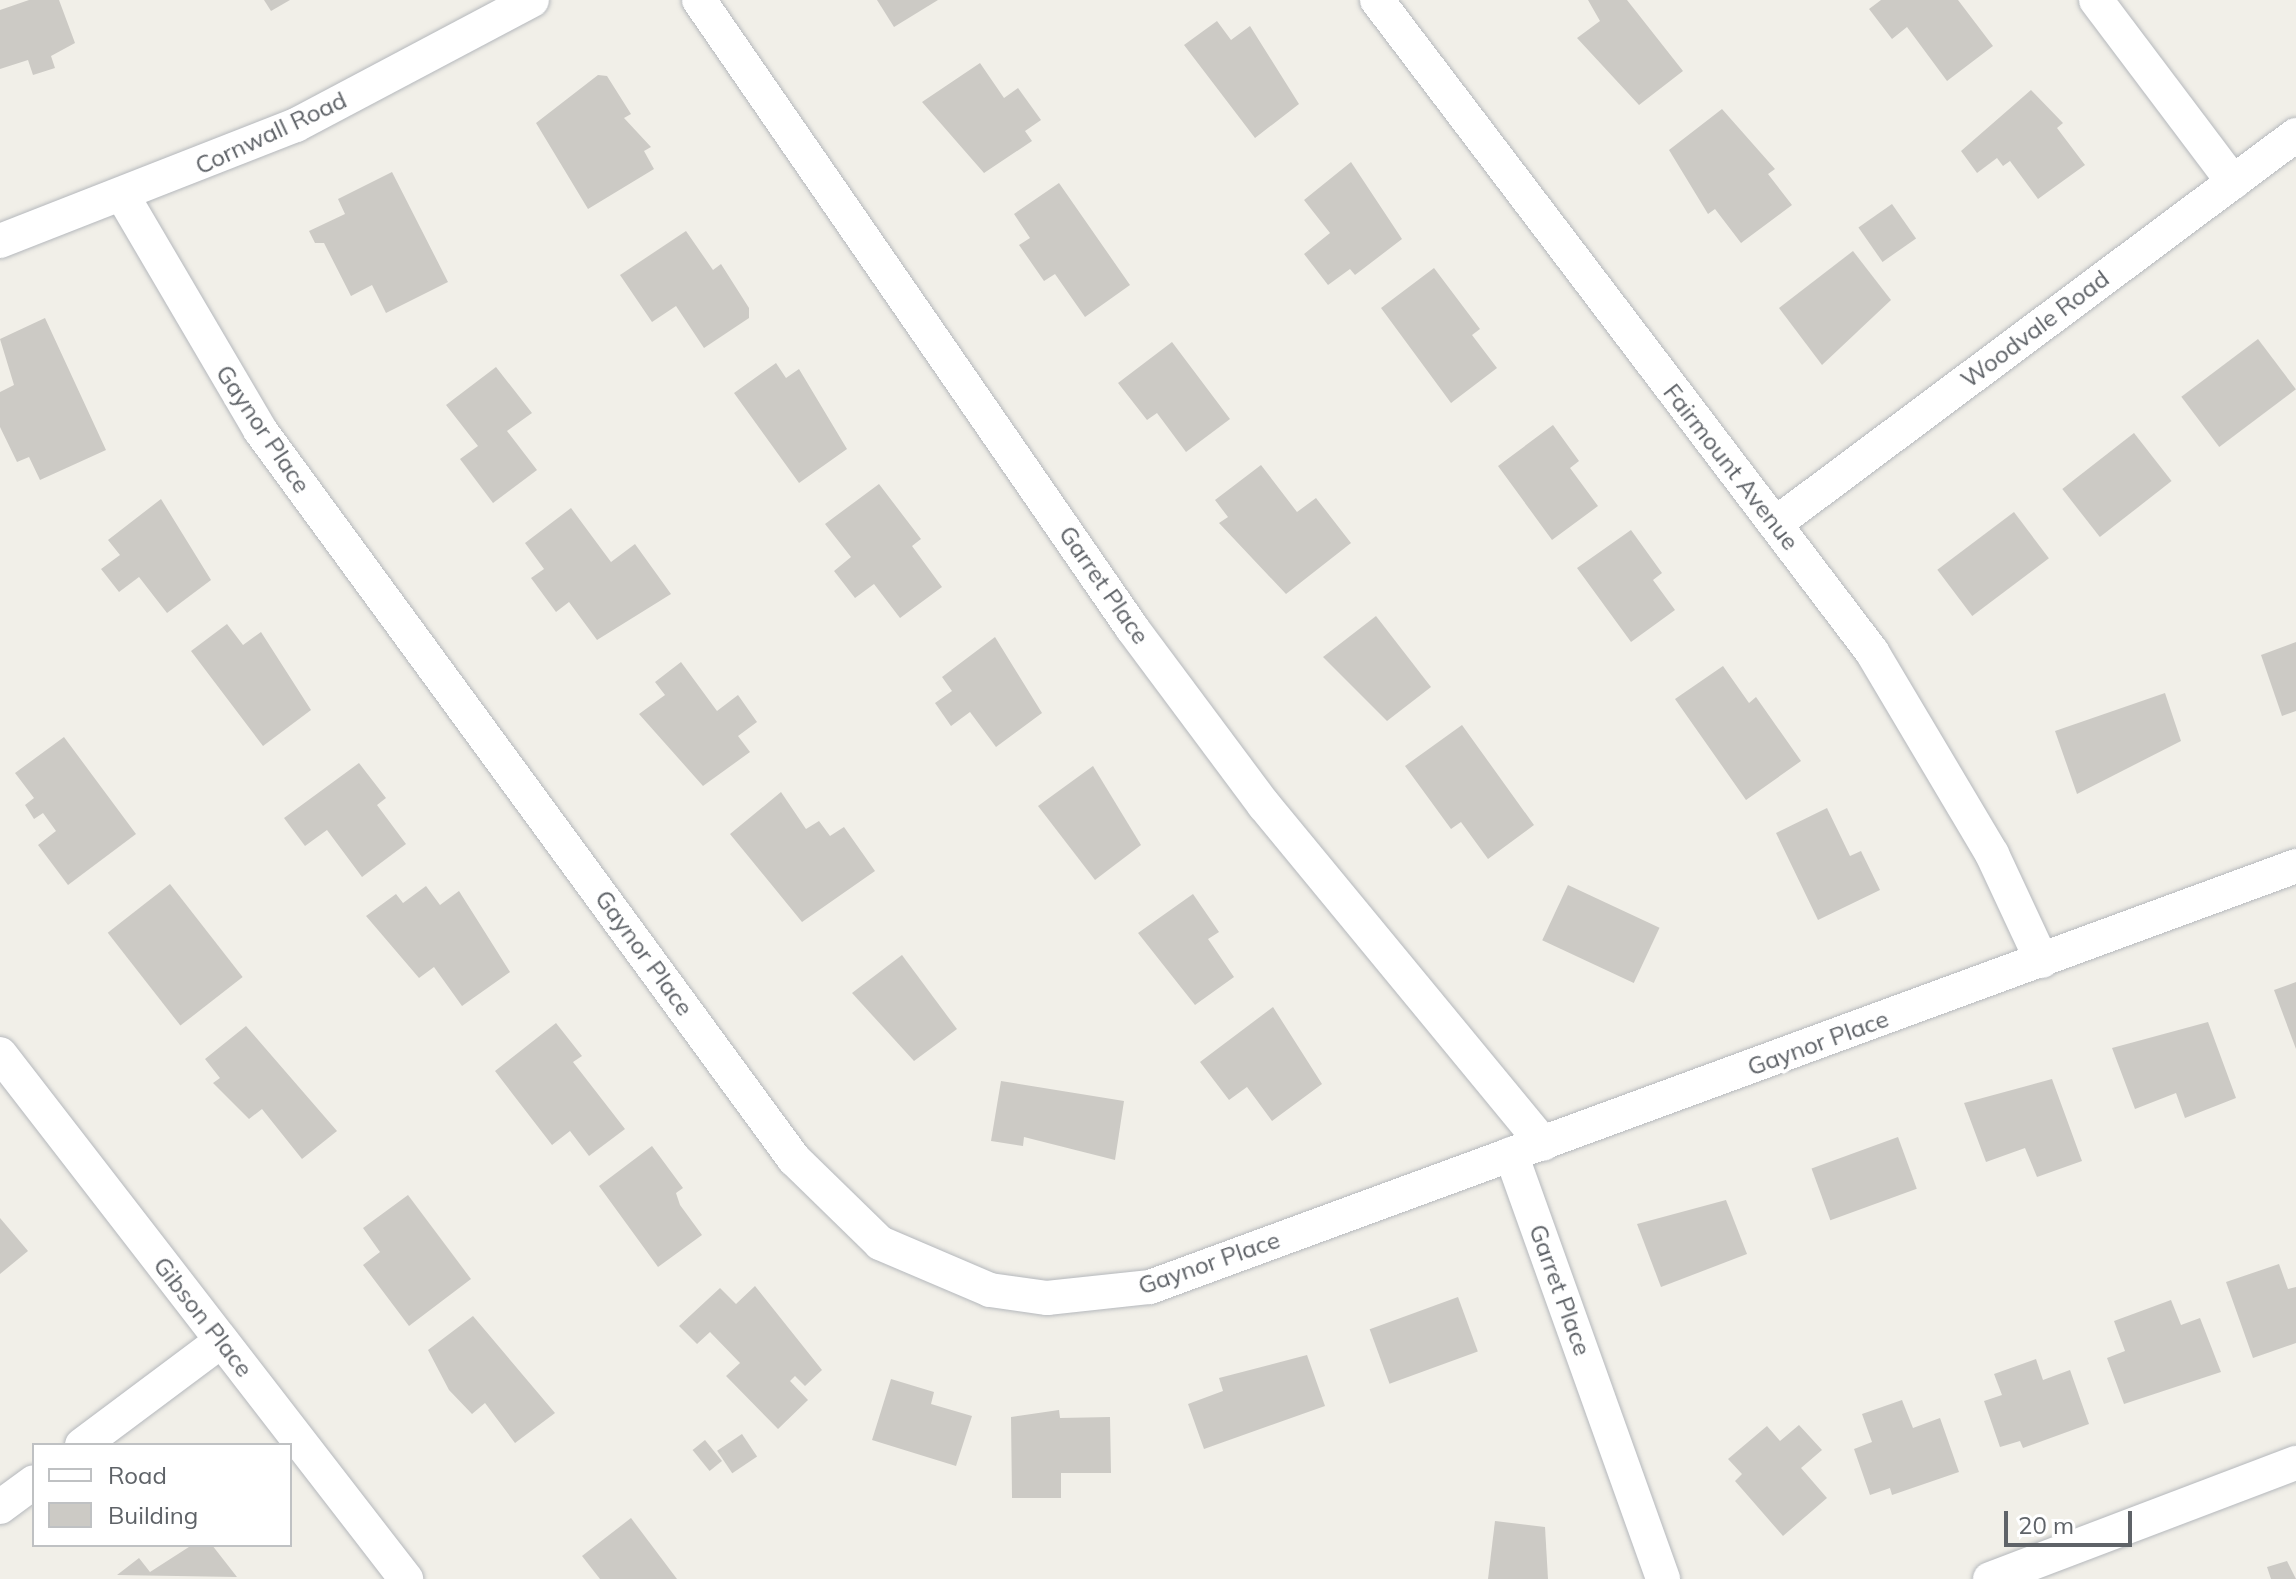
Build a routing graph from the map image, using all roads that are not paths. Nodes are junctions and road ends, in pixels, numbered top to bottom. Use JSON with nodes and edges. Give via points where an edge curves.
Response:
{"nodes":[{"id":1,"x":699,"y":0,"type":"edge"},
{"id":2,"x":1377,"y":0,"type":"edge"},
{"id":3,"x":2096,"y":0,"type":"edge"},
{"id":4,"x":530,"y":1,"type":"edge"},
{"id":5,"x":2296,"y":135,"type":"edge"},
{"id":6,"x":2233,"y":182,"type":"junction"},
{"id":7,"x":124,"y":198,"type":"junction"},
{"id":8,"x":0,"y":241,"type":"edge"},
{"id":9,"x":1775,"y":524,"type":"junction"},
{"id":10,"x":2296,"y":866,"type":"edge"},
{"id":11,"x":2042,"y":961,"type":"junction"},
{"id":12,"x":0,"y":1054,"type":"edge"},
{"id":13,"x":1543,"y":1144,"type":"junction"},
{"id":14,"x":1511,"y":1154,"type":"junction"},
{"id":15,"x":221,"y":1341,"type":"junction"},
{"id":16,"x":85,"y":1443,"type":"edge"},
{"id":17,"x":2296,"y":1463,"type":"edge"},
{"id":18,"x":32,"y":1483,"type":"edge"},
{"id":19,"x":0,"y":1507,"type":"edge"},
{"id":20,"x":406,"y":1579,"type":"edge"},
{"id":21,"x":1663,"y":1579,"type":"edge"},
{"id":22,"x":1990,"y":1579,"type":"edge"}],
"edges":[{"from":1,"to":13,"type":"street","name":"Garret Place","via":[[1132,628],[1314,867]]},
{"from":2,"to":9,"type":"street","name":"Fairmount Avenue"},
{"from":3,"to":6,"type":"street"},
{"from":4,"to":7,"type":"street","name":"Cornwall Road","via":[[296,125]]},
{"from":5,"to":6,"type":"street","name":"Woodvale Road"},
{"from":6,"to":9,"type":"street","name":"Woodvale Road"},
{"from":7,"to":8,"type":"street","name":"Cornwall Road"},
{"from":7,"to":14,"type":"street","name":"Gaynor Place","via":[[269,443],[794,1159],[880,1243],[990,1290],[1098,1297],[1150,1287]]},
{"from":9,"to":11,"type":"street","name":"Fairmount Avenue","via":[[1936,751]]},
{"from":10,"to":11,"type":"street","name":"Gaynor Place"},
{"from":11,"to":13,"type":"street","name":"Gaynor Place"},
{"from":12,"to":15,"type":"street","name":"Gibson Place"},
{"from":13,"to":14,"type":"street","name":"Gaynor Place"},
{"from":14,"to":21,"type":"street","name":"Garret Place"},
{"from":15,"to":16,"type":"street"},
{"from":15,"to":20,"type":"street","name":"Gibson Place"},
{"from":17,"to":22,"type":"street"},
{"from":18,"to":19,"type":"street"}]}
